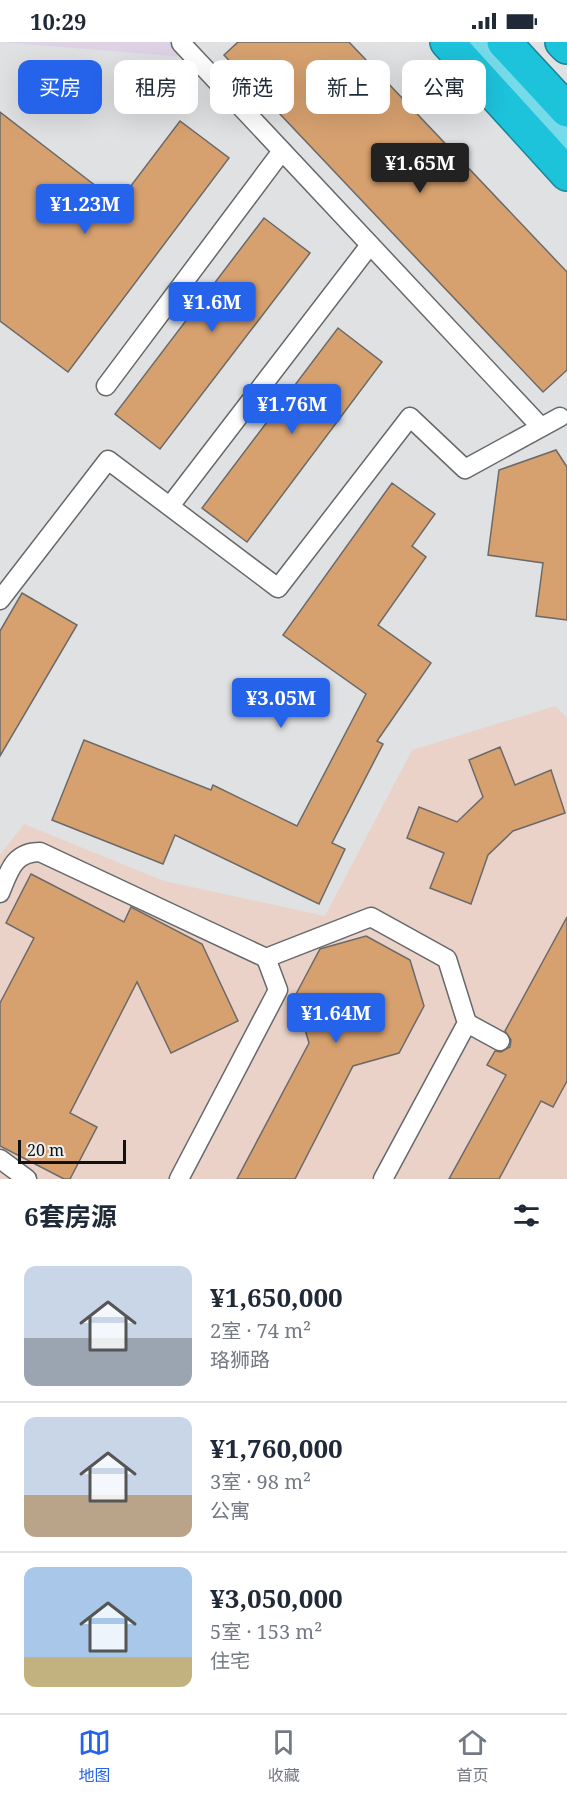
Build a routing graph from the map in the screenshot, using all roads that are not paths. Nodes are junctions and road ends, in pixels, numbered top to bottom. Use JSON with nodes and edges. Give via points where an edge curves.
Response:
{"nodes":[{"id":1,"x":162,"y":42,"type":"edge"},
{"id":2,"x":447,"y":42,"type":"edge"},
{"id":3,"x":481,"y":42,"type":"edge"},
{"id":4,"x":504,"y":42,"type":"edge"},
{"id":5,"x":562,"y":42,"type":"edge"},
{"id":6,"x":182,"y":43,"type":"edge"},
{"id":7,"x":567,"y":47,"type":"edge"},
{"id":8,"x":567,"y":110,"type":"edge"},
{"id":9,"x":282,"y":151,"type":"junction"},
{"id":10,"x":564,"y":158,"type":"edge"},
{"id":11,"x":370,"y":245,"type":"junction"},
{"id":12,"x":106,"y":386,"type":"dead end"},
{"id":13,"x":565,"y":418,"type":"edge"},
{"id":14,"x":540,"y":426,"type":"junction"},
{"id":15,"x":170,"y":506,"type":"junction"},
{"id":16,"x":0,"y":600,"type":"edge"},
{"id":17,"x":0,"y":893,"type":"edge"},
{"id":18,"x":266,"y":958,"type":"junction"},
{"id":19,"x":466,"y":1023,"type":"junction"},
{"id":20,"x":500,"y":1041,"type":"dead end"},
{"id":21,"x":0,"y":1159,"type":"edge"},
{"id":22,"x":27,"y":1179,"type":"edge"},
{"id":23,"x":179,"y":1179,"type":"edge"},
{"id":24,"x":383,"y":1179,"type":"edge"}],
"edges":[{"from":1,"to":6,"type":"lane"},
{"from":2,"to":10,"type":"highway"},
{"from":3,"to":10,"type":"main road"},
{"from":4,"to":8,"type":"highway"},
{"from":5,"to":7,"type":"highway"},
{"from":6,"to":9,"type":"lane"},
{"from":9,"to":11,"type":"lane"},
{"from":9,"to":12,"type":"lane"},
{"from":11,"to":14,"type":"lane"},
{"from":11,"to":15,"type":"lane"},
{"from":13,"to":14,"type":"lane"},
{"from":14,"to":15,"type":"lane","via":[[465,469],[410,417],[278,588]]},
{"from":15,"to":16,"type":"lane","via":[[108,460]]},
{"from":17,"to":18,"type":"lane","via":[[18,858],[40,852]]},
{"from":18,"to":19,"type":"lane","via":[[371,917],[447,959]]},
{"from":18,"to":23,"type":"lane","via":[[278,990]]},
{"from":19,"to":20,"type":"lane"},
{"from":19,"to":24,"type":"lane"},
{"from":21,"to":22,"type":"lane"}]}
